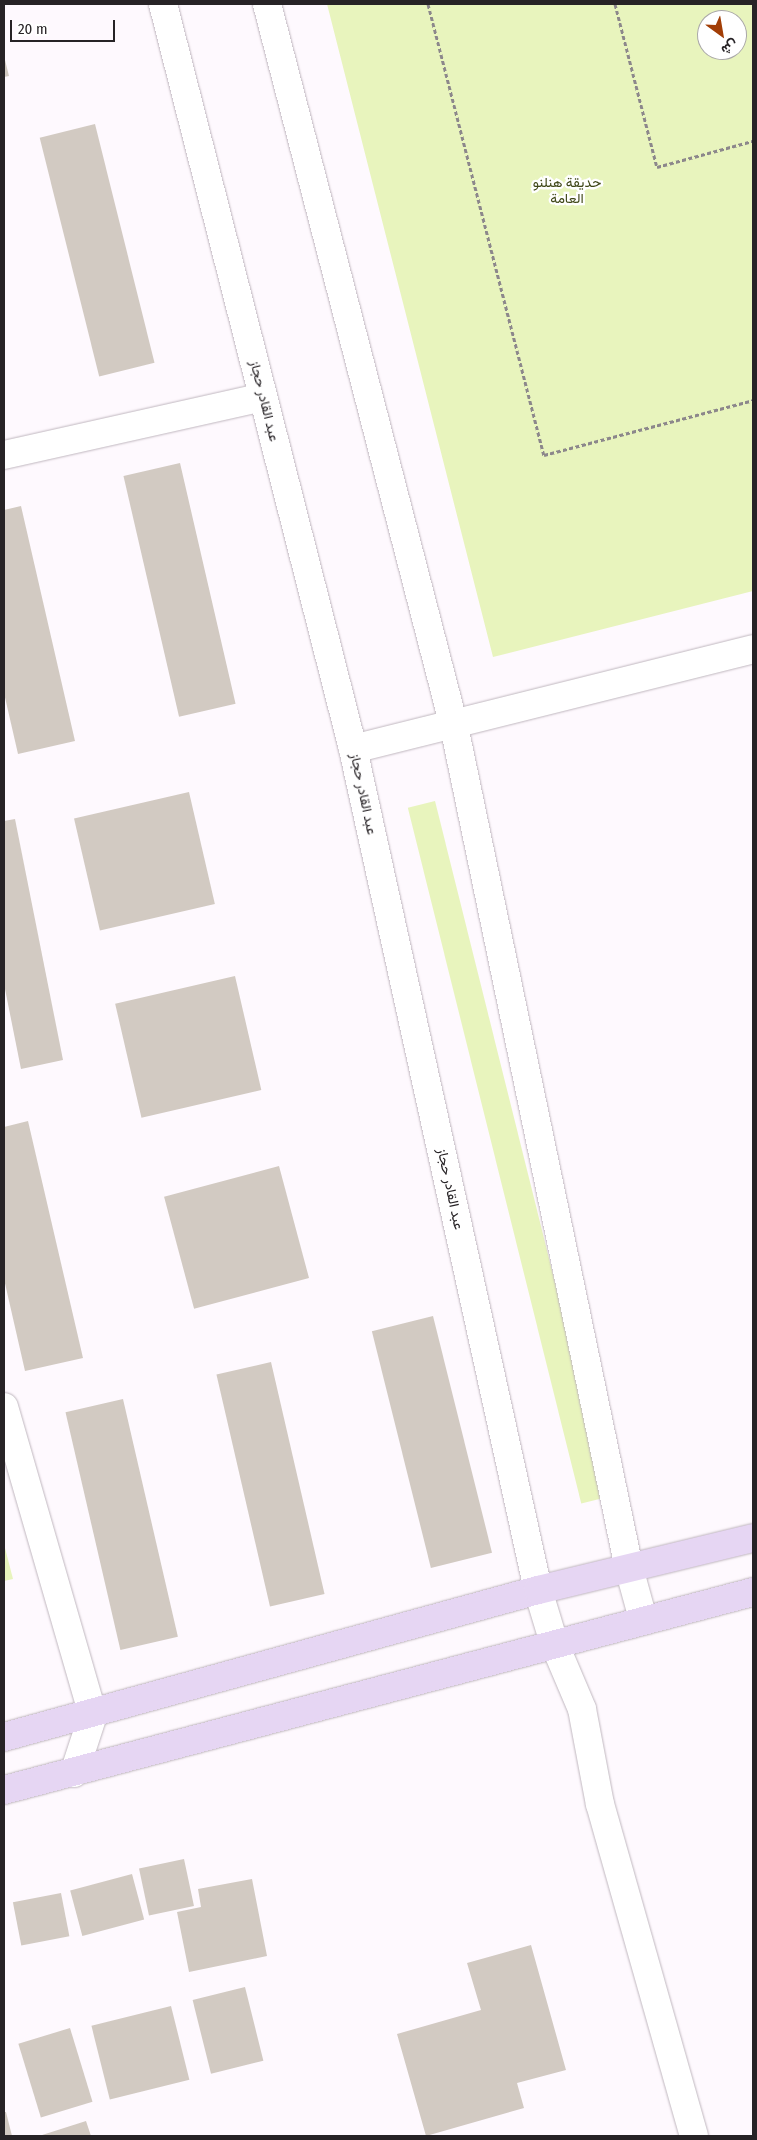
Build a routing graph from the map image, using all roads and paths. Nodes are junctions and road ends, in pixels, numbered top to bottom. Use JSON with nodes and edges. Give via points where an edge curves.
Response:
{"nodes":[{"id":1,"x":163,"y":4,"type":"edge"},
{"id":2,"x":267,"y":4,"type":"edge"},
{"id":3,"x":428,"y":4,"type":"edge"},
{"id":4,"x":615,"y":4,"type":"edge"},
{"id":5,"x":753,"y":141,"type":"edge"},
{"id":6,"x":263,"y":397,"type":"junction"},
{"id":7,"x":753,"y":400,"type":"edge"},
{"id":8,"x":4,"y":456,"type":"edge"},
{"id":9,"x":753,"y":649,"type":"edge"},
{"id":10,"x":454,"y":726,"type":"junction"},
{"id":11,"x":353,"y":749,"type":"junction"},
{"id":12,"x":4,"y":1407,"type":"edge"},
{"id":13,"x":753,"y":1538,"type":"edge"},
{"id":14,"x":629,"y":1568,"type":"junction"},
{"id":15,"x":538,"y":1590,"type":"junction"},
{"id":16,"x":753,"y":1592,"type":"edge"},
{"id":17,"x":643,"y":1619,"type":"junction"},
{"id":18,"x":554,"y":1644,"type":"junction"},
{"id":19,"x":93,"y":1715,"type":"junction"},
{"id":20,"x":4,"y":1738,"type":"edge"},
{"id":21,"x":74,"y":1773,"type":"junction"},
{"id":22,"x":4,"y":1790,"type":"edge"},
{"id":23,"x":694,"y":2136,"type":"edge"}],
"edges":[{"from":1,"to":6,"type":"street","name":"عبد القادر حجاز"},
{"from":2,"to":10,"type":"street"},
{"from":3,"to":7,"type":"path","via":[[544,454]]},
{"from":4,"to":5,"type":"path","via":[[657,167]]},
{"from":6,"to":8,"type":"street"},
{"from":6,"to":11,"type":"street","name":"عبد القادر حجاز"},
{"from":9,"to":10,"type":"street"},
{"from":10,"to":11,"type":"street"},
{"from":10,"to":14,"type":"street"},
{"from":11,"to":15,"type":"street","name":"عبد القادر حجاز"},
{"from":12,"to":19,"type":"street"},
{"from":13,"to":14,"type":"main road"},
{"from":14,"to":15,"type":"main road"},
{"from":14,"to":17,"type":"street"},
{"from":15,"to":18,"type":"street","name":"عبد القادر حجاز"},
{"from":15,"to":19,"type":"main road"},
{"from":16,"to":17,"type":"main road"},
{"from":17,"to":18,"type":"main road"},
{"from":18,"to":21,"type":"main road"},
{"from":18,"to":23,"type":"street","name":"عبد القادر حجاز","via":[[582,1708],[600,1804]]},
{"from":19,"to":20,"type":"main road"},
{"from":19,"to":21,"type":"street"},
{"from":21,"to":22,"type":"main road"}]}
